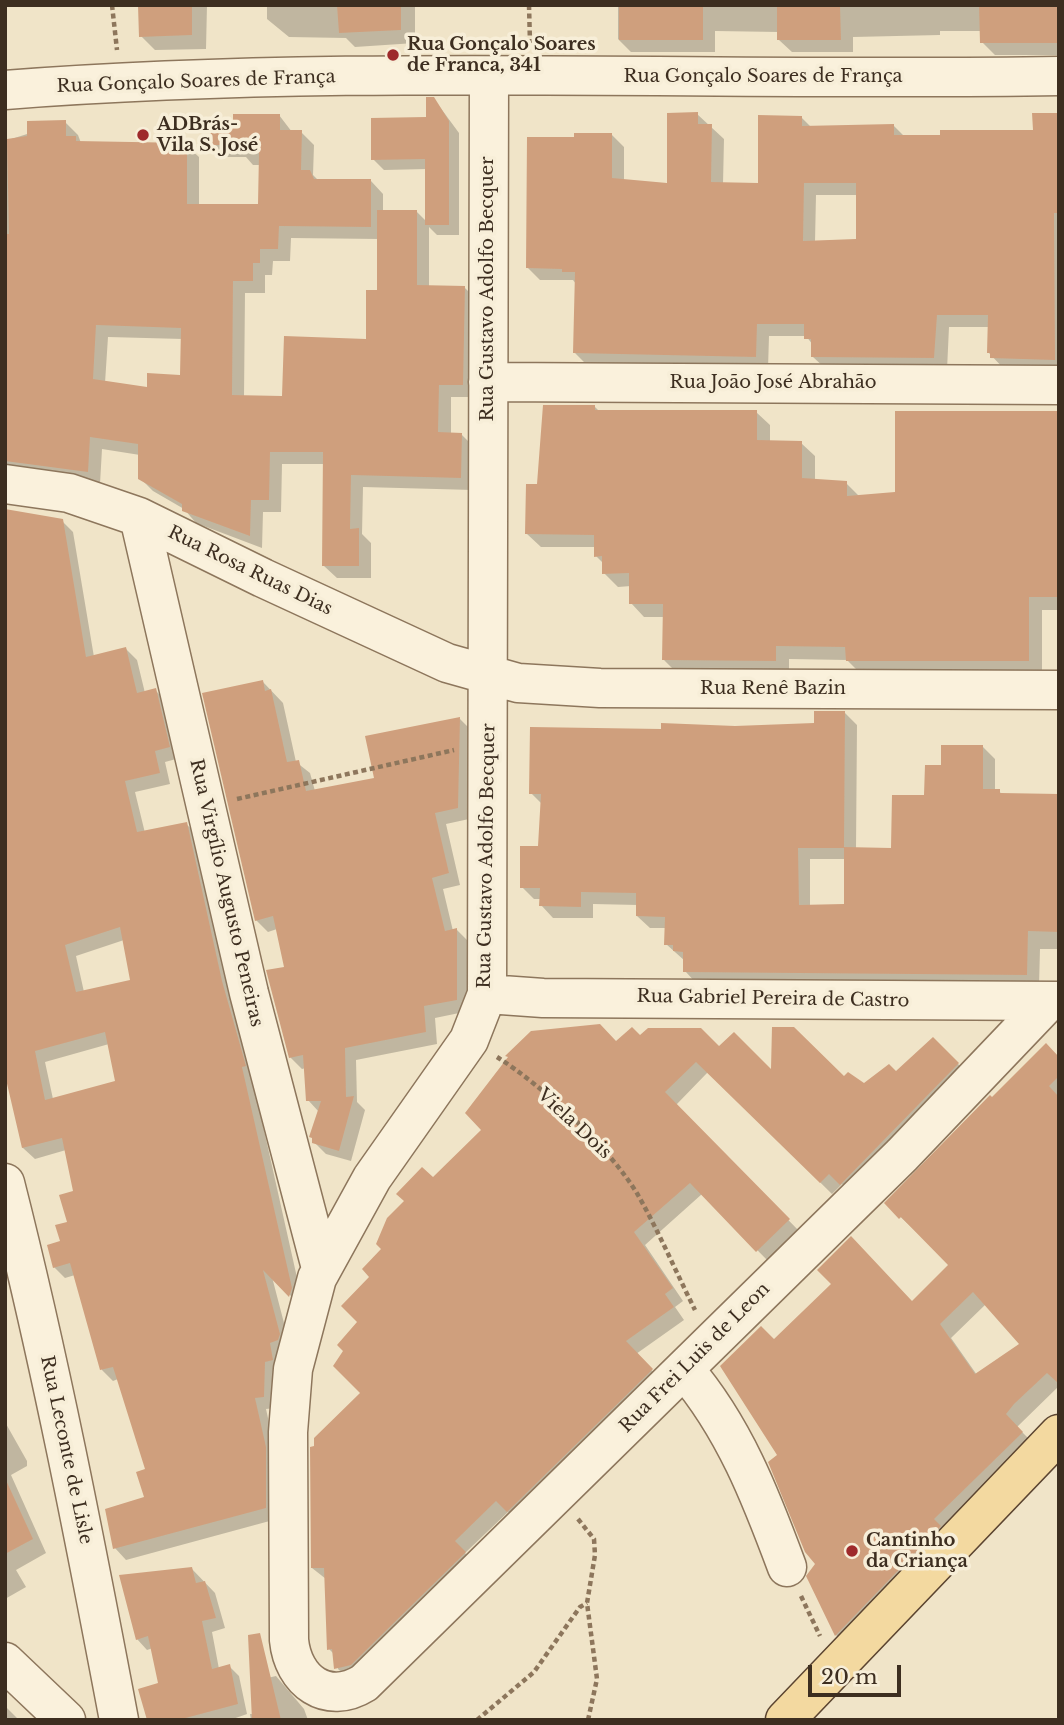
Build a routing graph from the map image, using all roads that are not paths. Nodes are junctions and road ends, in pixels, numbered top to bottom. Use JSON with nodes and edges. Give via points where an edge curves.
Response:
{"nodes":[{"id":1,"x":489,"y":76,"type":"junction"},
{"id":2,"x":1059,"y":76,"type":"edge"},
{"id":3,"x":5,"y":90,"type":"edge"},
{"id":4,"x":488,"y":382,"type":"junction"},
{"id":5,"x":1059,"y":385,"type":"edge"},
{"id":6,"x":5,"y":484,"type":"edge"},
{"id":7,"x":139,"y":517,"type":"junction"},
{"id":8,"x":489,"y":677,"type":"junction"},
{"id":9,"x":1059,"y":690,"type":"edge"},
{"id":10,"x":487,"y":994,"type":"junction"},
{"id":11,"x":1054,"y":1001,"type":"edge"},
{"id":12,"x":5,"y":1183,"type":"edge"},
{"id":13,"x":321,"y":1268,"type":"junction"},
{"id":14,"x":684,"y":1369,"type":"junction"},
{"id":15,"x":1059,"y":1434,"type":"edge"},
{"id":16,"x":787,"y":1567,"type":"road end"},
{"id":17,"x":5,"y":1662,"type":"edge"},
{"id":18,"x":328,"y":1691,"type":"joint"},
{"id":19,"x":116,"y":1705,"type":"edge"},
{"id":20,"x":66,"y":1720,"type":"edge"},
{"id":21,"x":87,"y":1720,"type":"edge"},
{"id":22,"x":785,"y":1720,"type":"edge"}],
"edges":[{"from":1,"to":2,"type":"street","name":"Rua Gonçalo Soares de França"},
{"from":1,"to":3,"type":"street","name":"Rua Gonçalo Soares de França","via":[[120,81]]},
{"from":1,"to":4,"type":"street","name":"Rua Gustavo Adolfo Becquer"},
{"from":4,"to":5,"type":"street","name":"Rua João José Abrahão"},
{"from":4,"to":8,"type":"street","name":"Rua Gustavo Adolfo Becquer"},
{"from":6,"to":7,"type":"street","name":"Rua Rosa Ruas Dias","via":[[69,493]]},
{"from":7,"to":8,"type":"street","name":"Rua Rosa Ruas Dias","via":[[374,631]]},
{"from":7,"to":13,"type":"street","name":"Rua Virgílio Augusto Peneiras","via":[[249,993]]},
{"from":8,"to":9,"type":"street","name":"Rua Renê Bazin","via":[[537,686],[600,688]]},
{"from":8,"to":10,"type":"street","name":"Rua Gustavo Adolfo Becquer"},
{"from":10,"to":11,"type":"street","name":"Rua Gabriel Pereira de Castro"},
{"from":10,"to":13,"type":"street","name":"Rua Gustavo Adolfo Becquer","via":[[469,1040],[372,1178]]},
{"from":11,"to":14,"type":"street","name":"Rua Frei Luis de Leon"},
{"from":12,"to":19,"type":"street","name":"Rua Leconte de Lisle","via":[[50,1374]]},
{"from":13,"to":18,"type":"street","name":"Rua Gustavo Adolfo Becquer","via":[[293,1369],[288,1432],[289,1640],[297,1669],[316,1687]]},
{"from":14,"to":16,"type":"street","via":[[719,1413],[756,1485]]},
{"from":14,"to":18,"type":"street","name":"Rua Frei Luis de Leon","via":[[364,1683],[340,1694]]},
{"from":15,"to":22,"type":"main road"},
{"from":17,"to":20,"type":"street"},
{"from":19,"to":21,"type":"street"}]}
